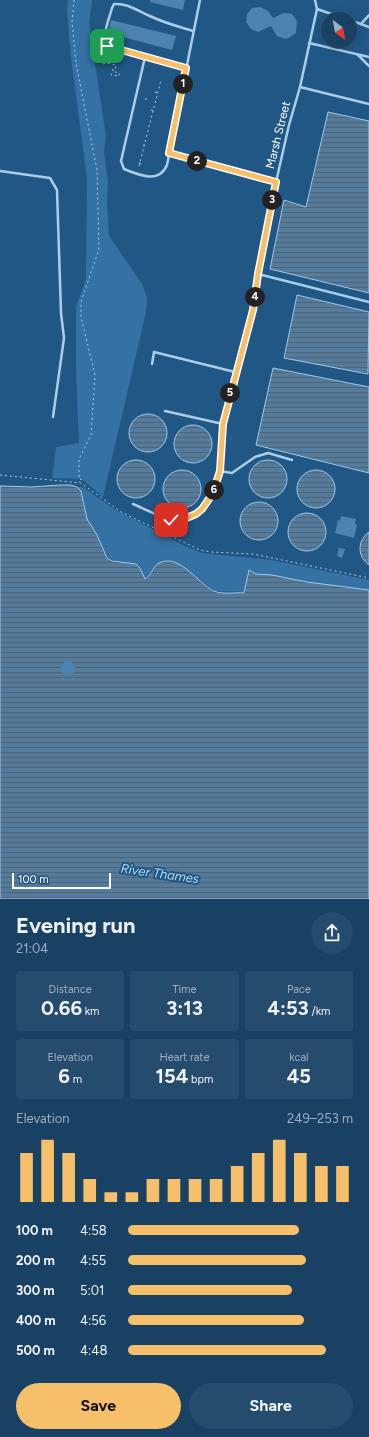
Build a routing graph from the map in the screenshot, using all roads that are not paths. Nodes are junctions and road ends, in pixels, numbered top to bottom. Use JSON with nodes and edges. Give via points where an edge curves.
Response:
{"nodes":[{"id":1,"x":200,"y":0,"type":"edge"},
{"id":2,"x":315,"y":0,"type":"edge"},
{"id":3,"x":317,"y":9,"type":"junction"},
{"id":4,"x":326,"y":12,"type":"edge"},
{"id":5,"x":369,"y":15,"type":"edge"},
{"id":6,"x":357,"y":23,"type":"edge"},
{"id":7,"x":361,"y":24,"type":"junction"},
{"id":8,"x":369,"y":27,"type":"edge"},
{"id":9,"x":194,"y":32,"type":"junction"},
{"id":10,"x":309,"y":43,"type":"junction"},
{"id":11,"x":358,"y":55,"type":"junction"},
{"id":12,"x":145,"y":57,"type":"junction"},
{"id":13,"x":369,"y":57,"type":"edge"},
{"id":14,"x":369,"y":66,"type":"edge"},
{"id":15,"x":186,"y":68,"type":"junction"},
{"id":16,"x":300,"y":87,"type":"junction"},
{"id":17,"x":369,"y":104,"type":"edge"},
{"id":18,"x":169,"y":153,"type":"junction"},
{"id":19,"x":0,"y":171,"type":"edge"},
{"id":20,"x":276,"y":182,"type":"junction"},
{"id":21,"x":258,"y":274,"type":"junction"},
{"id":22,"x":369,"y":302,"type":"edge"},
{"id":23,"x":152,"y":364,"type":"dead end"},
{"id":24,"x":235,"y":372,"type":"junction"},
{"id":25,"x":166,"y":411,"type":"dead end"},
{"id":26,"x":53,"y":417,"type":"dead end"},
{"id":27,"x":223,"y":424,"type":"junction"},
{"id":28,"x":292,"y":460,"type":"dead end"},
{"id":29,"x":220,"y":471,"type":"junction"},
{"id":30,"x":133,"y":504,"type":"dead end"}],
"edges":[{"from":1,"to":9,"type":"lane"},
{"from":2,"to":3,"type":"lane","name":"Marsh Street"},
{"from":3,"to":4,"type":"lane"},
{"from":3,"to":10,"type":"lane","name":"Marsh Street"},
{"from":5,"to":7,"type":"lane"},
{"from":6,"to":7,"type":"lane"},
{"from":7,"to":8,"type":"lane"},
{"from":9,"to":12,"type":"lane","via":[[152,17],[129,5],[114,4],[104,40],[107,46]]},
{"from":9,"to":15,"type":"lane"},
{"from":10,"to":11,"type":"lane"},
{"from":10,"to":16,"type":"lane","name":"Marsh Street"},
{"from":11,"to":13,"type":"lane"},
{"from":11,"to":14,"type":"lane"},
{"from":12,"to":15,"type":"lane"},
{"from":12,"to":18,"type":"lane","via":[[121,161],[124,169],[154,177],[164,172]]},
{"from":15,"to":18,"type":"lane"},
{"from":16,"to":17,"type":"lane"},
{"from":16,"to":20,"type":"lane","name":"Marsh Street"},
{"from":18,"to":20,"type":"lane"},
{"from":19,"to":26,"type":"lane","via":[[50,178],[57,190],[64,338]]},
{"from":20,"to":21,"type":"lane","name":"Marsh Street"},
{"from":21,"to":22,"type":"lane"},
{"from":21,"to":24,"type":"lane","name":"Marsh Street","via":[[253,310]]},
{"from":23,"to":24,"type":"lane","via":[[154,352]]},
{"from":24,"to":27,"type":"lane","name":"Marsh Street"},
{"from":25,"to":27,"type":"lane"},
{"from":27,"to":29,"type":"lane","name":"Marsh Street"},
{"from":28,"to":29,"type":"lane","via":[[268,453],[254,457],[232,473]]},
{"from":29,"to":30,"type":"lane","name":"Marsh Street","via":[[207,504],[196,514],[184,519],[171,520]]}]}
